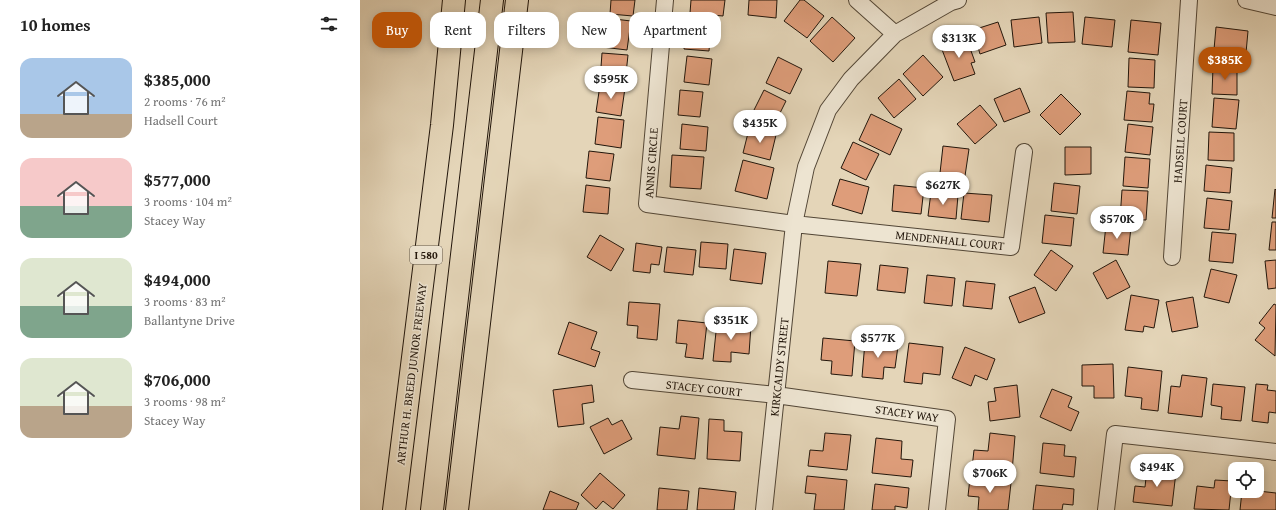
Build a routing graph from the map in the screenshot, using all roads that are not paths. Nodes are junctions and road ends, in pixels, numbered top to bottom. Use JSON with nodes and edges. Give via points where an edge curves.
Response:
{"nodes":[{"id":1,"x":454,"y":0,"type":"edge"},
{"id":2,"x":492,"y":0,"type":"edge"},
{"id":3,"x":517,"y":0,"type":"edge"},
{"id":4,"x":665,"y":0,"type":"edge"},
{"id":5,"x":857,"y":0,"type":"edge"},
{"id":6,"x":958,"y":0,"type":"edge"},
{"id":7,"x":1189,"y":0,"type":"edge"},
{"id":8,"x":1246,"y":0,"type":"edge"},
{"id":9,"x":1276,"y":7,"type":"edge"},
{"id":10,"x":894,"y":34,"type":"junction"},
{"id":11,"x":1024,"y":152,"type":"dead end"},
{"id":12,"x":794,"y":224,"type":"junction"},
{"id":13,"x":1172,"y":257,"type":"dead end"},
{"id":14,"x":632,"y":380,"type":"dead end"},
{"id":15,"x":776,"y":395,"type":"junction"},
{"id":16,"x":1276,"y":452,"type":"edge"},
{"id":17,"x":394,"y":510,"type":"edge"},
{"id":18,"x":432,"y":510,"type":"edge"},
{"id":19,"x":457,"y":510,"type":"edge"},
{"id":20,"x":764,"y":510,"type":"edge"},
{"id":21,"x":937,"y":510,"type":"edge"},
{"id":22,"x":1106,"y":510,"type":"edge"}],
"edges":[{"from":1,"to":17,"type":"highway","name":"ARTHUR H. BREED JUNIOR FREEWAY","number":"I 580","via":[[442,125]]},
{"from":2,"to":18,"type":"highway"},
{"from":3,"to":19,"type":"highway"},
{"from":4,"to":12,"type":"street","name":"ANNIS CIRCLE","via":[[647,204]]},
{"from":5,"to":10,"type":"street"},
{"from":6,"to":10,"type":"street","name":"KIRKCALDY STREET"},
{"from":7,"to":13,"type":"street","name":"HADSELL COURT"},
{"from":8,"to":9,"type":"street"},
{"from":10,"to":12,"type":"street","name":"KIRKCALDY STREET","via":[[851,79],[828,110],[806,167]]},
{"from":11,"to":12,"type":"street","name":"MENDENHALL COURT","via":[[1011,247]]},
{"from":12,"to":15,"type":"street","name":"KIRKCALDY STREET"},
{"from":14,"to":15,"type":"street","name":"STACEY COURT"},
{"from":15,"to":20,"type":"street","name":"KIRKCALDY STREET"},
{"from":15,"to":21,"type":"street","name":"STACEY WAY","via":[[947,419]]},
{"from":16,"to":22,"type":"street","via":[[1115,434]]}]}
